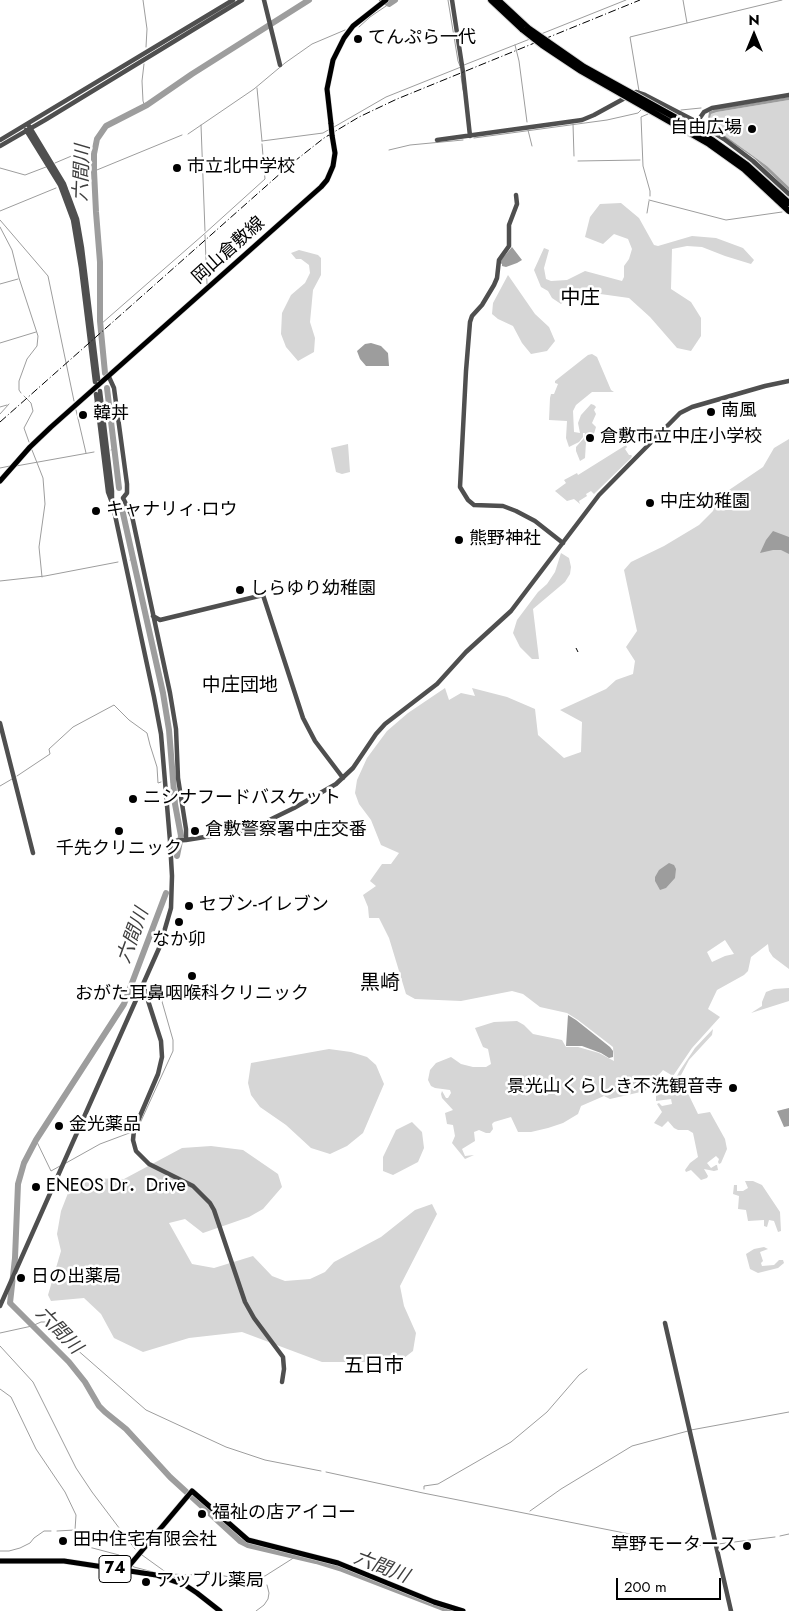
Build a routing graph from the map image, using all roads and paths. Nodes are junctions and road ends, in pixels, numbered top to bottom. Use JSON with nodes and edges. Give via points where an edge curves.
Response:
{"nodes":[{"id":1,"x":232,"y":0,"type":"edge"},
{"id":2,"x":242,"y":0,"type":"edge"},
{"id":3,"x":264,"y":0,"type":"edge"},
{"id":4,"x":452,"y":0,"type":"edge"},
{"id":5,"x":491,"y":0,"type":"edge"},
{"id":6,"x":498,"y":0,"type":"edge"},
{"id":7,"x":383,"y":2,"type":"edge"},
{"id":8,"x":526,"y":29,"type":"junction"},
{"id":9,"x":280,"y":65,"type":"dead end"},
{"id":10,"x":789,"y":96,"type":"edge"},
{"id":11,"x":697,"y":122,"type":"junction"},
{"id":12,"x":27,"y":127,"type":"junction"},
{"id":13,"x":470,"y":136,"type":"junction"},
{"id":14,"x":0,"y":140,"type":"edge"},
{"id":15,"x":437,"y":140,"type":"dead end"},
{"id":16,"x":0,"y":146,"type":"edge"},
{"id":17,"x":789,"y":194,"type":"edge"},
{"id":18,"x":516,"y":195,"type":"dead end"},
{"id":19,"x":789,"y":203,"type":"edge"},
{"id":20,"x":789,"y":211,"type":"edge"},
{"id":21,"x":109,"y":377,"type":"junction"},
{"id":22,"x":96,"y":381,"type":"dead end"},
{"id":23,"x":789,"y":381,"type":"edge"},
{"id":24,"x":98,"y":392,"type":"dead end"},
{"id":25,"x":0,"y":481,"type":"edge"},
{"id":26,"x":563,"y":543,"type":"junction"},
{"id":27,"x":153,"y":616,"type":"junction"},
{"id":28,"x":160,"y":620,"type":"junction"},
{"id":29,"x":156,"y":630,"type":"junction"},
{"id":30,"x":0,"y":724,"type":"edge"},
{"id":31,"x":343,"y":778,"type":"junction"},
{"id":32,"x":185,"y":840,"type":"junction"},
{"id":33,"x":170,"y":841,"type":"junction"},
{"id":34,"x":33,"y":853,"type":"dead end"},
{"id":35,"x":143,"y":985,"type":"junction"},
{"id":36,"x":0,"y":1306,"type":"edge"},
{"id":37,"x":665,"y":1324,"type":"dead end"},
{"id":38,"x":282,"y":1382,"type":"dead end"},
{"id":39,"x":0,"y":1561,"type":"edge"},
{"id":40,"x":130,"y":1567,"type":"junction"},
{"id":41,"x":220,"y":1611,"type":"edge"},
{"id":42,"x":463,"y":1611,"type":"edge"},
{"id":43,"x":731,"y":1611,"type":"edge"}],
"edges":[{"from":1,"to":12,"type":"street"},
{"from":2,"to":12,"type":"street"},
{"from":3,"to":9,"type":"street"},
{"from":4,"to":13,"type":"street"},
{"from":5,"to":8,"type":"highway"},
{"from":6,"to":8,"type":"highway"},
{"from":7,"to":21,"type":"main road","name":"岡山倉敷線","bridge":true,"via":[[353,26],[333,60],[328,89],[335,153],[327,180]]},
{"from":8,"to":19,"type":"highway","bridge":true,"via":[[584,67],[712,140],[747,165]]},
{"from":8,"to":20,"type":"highway","bridge":true,"via":[[542,45],[581,71],[710,144],[744,169]]},
{"from":10,"to":11,"type":"street","via":[[712,108],[704,112]]},
{"from":11,"to":13,"type":"street","via":[[636,92],[582,120]]},
{"from":11,"to":17,"type":"street","via":[[753,161]]},
{"from":12,"to":14,"type":"street"},
{"from":12,"to":16,"type":"street"},
{"from":12,"to":22,"type":"street","via":[[70,198],[79,228]]},
{"from":13,"to":15,"type":"street"},
{"from":18,"to":26,"type":"street","via":[[517,204],[509,225],[509,246],[499,260],[494,285],[470,322],[460,487],[474,505],[516,510]]},
{"from":21,"to":25,"type":"main road","name":"岡山倉敷線","via":[[51,427]]},
{"from":21,"to":27,"type":"street","via":[[114,388],[127,484],[123,498],[132,516]]},
{"from":23,"to":26,"type":"street","via":[[680,413],[599,495]]},
{"from":24,"to":33,"type":"street","via":[[112,501],[158,712]]},
{"from":26,"to":31,"type":"street","via":[[511,611],[437,684],[385,724]]},
{"from":27,"to":28,"type":"street"},
{"from":27,"to":29,"type":"street"},
{"from":28,"to":29,"type":"street"},
{"from":28,"to":31,"type":"street","via":[[263,596],[305,723]]},
{"from":29,"to":32,"type":"street","via":[[176,729]]},
{"from":30,"to":34,"type":"street"},
{"from":31,"to":32,"type":"street","via":[[259,826]]},
{"from":32,"to":33,"type":"street"},
{"from":33,"to":35,"type":"street","via":[[171,908]]},
{"from":35,"to":36,"type":"street"},
{"from":35,"to":38,"type":"street","via":[[161,1041],[162,1057],[134,1130],[136,1151],[150,1164],[193,1186],[210,1203],[245,1302],[283,1357]]},
{"from":37,"to":43,"type":"street"},
{"from":39,"to":40,"type":"main road","number":"74","via":[[64,1561]]},
{"from":40,"to":41,"type":"main road","number":"74","via":[[185,1585]]},
{"from":40,"to":42,"type":"main road","via":[[192,1491],[248,1540],[338,1564]]}]}
